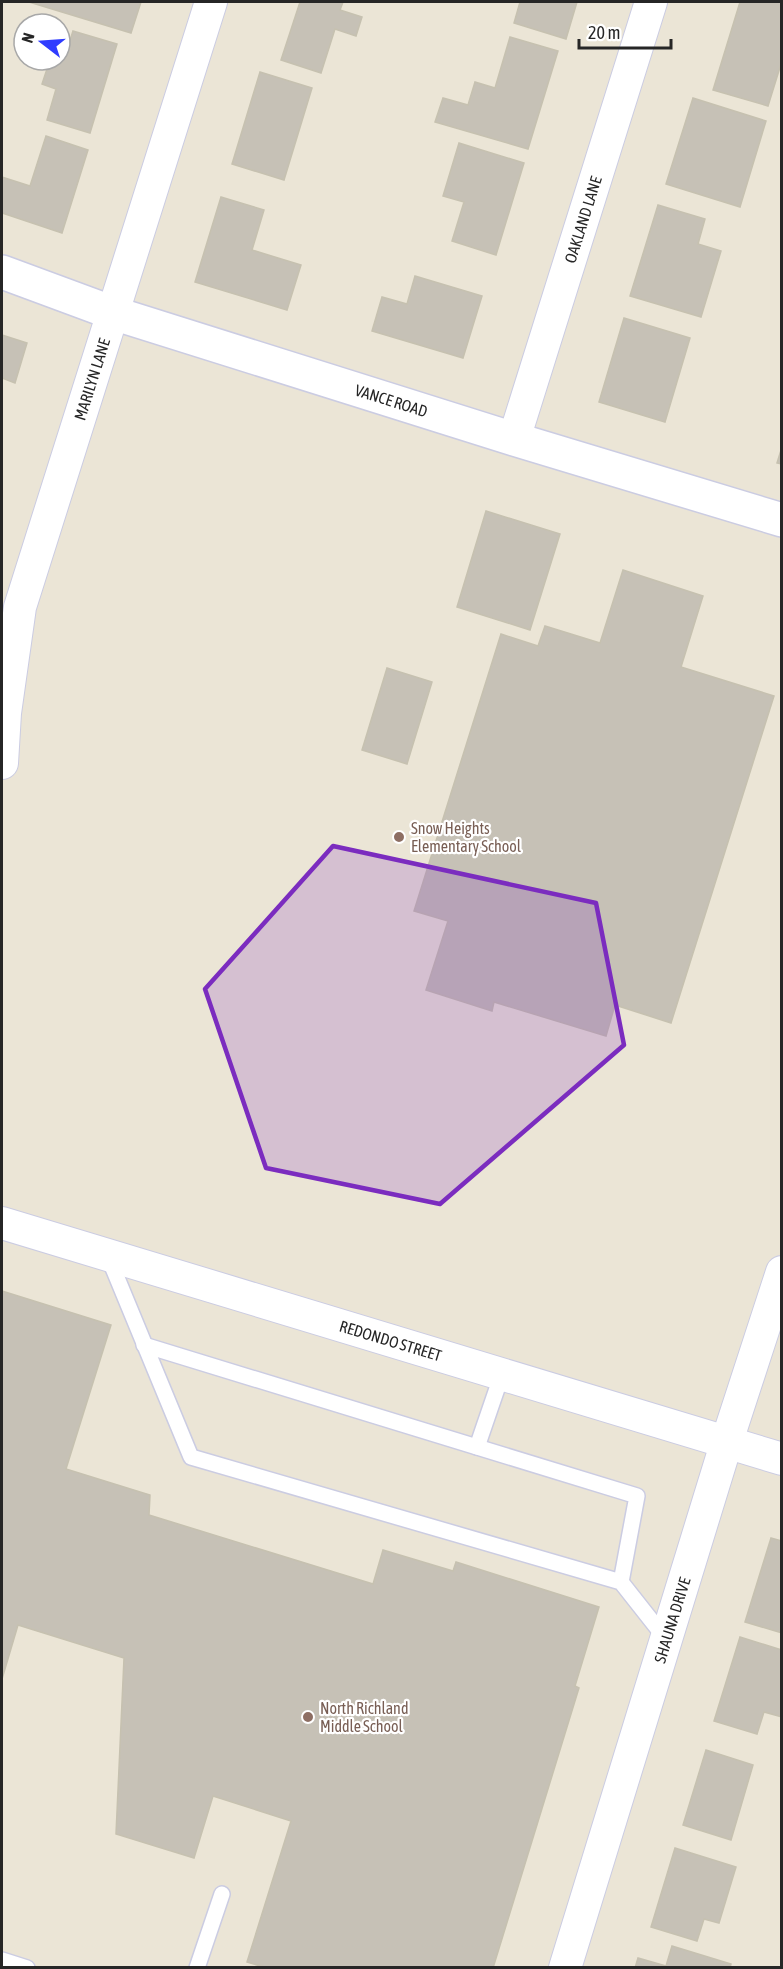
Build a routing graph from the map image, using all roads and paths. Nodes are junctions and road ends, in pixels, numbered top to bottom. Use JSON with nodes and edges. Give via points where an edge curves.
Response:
{"nodes":[{"id":1,"x":211,"y":2,"type":"edge"},
{"id":2,"x":651,"y":2,"type":"edge"},
{"id":3,"x":2,"y":272,"type":"edge"},
{"id":4,"x":113,"y":313,"type":"junction"},
{"id":5,"x":514,"y":439,"type":"junction"},
{"id":6,"x":782,"y":520,"type":"edge"},
{"id":7,"x":3,"y":712,"type":"edge"},
{"id":8,"x":2,"y":763,"type":"edge"},
{"id":9,"x":2,"y":1223,"type":"edge"},
{"id":10,"x":107,"y":1255,"type":"junction"},
{"id":11,"x":782,"y":1272,"type":"edge"},
{"id":12,"x":144,"y":1345,"type":"junction"},
{"id":13,"x":502,"y":1374,"type":"junction"},
{"id":14,"x":727,"y":1441,"type":"junction"},
{"id":15,"x":477,"y":1447,"type":"junction"},
{"id":16,"x":782,"y":1459,"type":"edge"},
{"id":17,"x":621,"y":1582,"type":"junction"},
{"id":18,"x":666,"y":1639,"type":"junction"},
{"id":19,"x":222,"y":1894,"type":"dead end"},
{"id":20,"x":2,"y":1960,"type":"edge"},
{"id":21,"x":27,"y":1968,"type":"edge"},
{"id":22,"x":197,"y":1968,"type":"edge"},
{"id":23,"x":565,"y":1968,"type":"edge"}],
"edges":[{"from":1,"to":4,"type":"street","name":"MARILYN LANE"},
{"from":2,"to":5,"type":"street","name":"OAKLAND LANE"},
{"from":3,"to":4,"type":"street","name":"VANCE ROAD"},
{"from":4,"to":5,"type":"street","name":"VANCE ROAD"},
{"from":4,"to":7,"type":"street","name":"MARILYN LANE","via":[[20,607]]},
{"from":5,"to":6,"type":"street","name":"VANCE ROAD"},
{"from":7,"to":8,"type":"street","name":"MARILYN LANE"},
{"from":9,"to":10,"type":"street","name":"REDONDO STREET"},
{"from":10,"to":12,"type":"lane"},
{"from":10,"to":13,"type":"street","name":"REDONDO STREET"},
{"from":11,"to":14,"type":"street","name":"SHAUNA DRIVE"},
{"from":12,"to":15,"type":"lane"},
{"from":12,"to":17,"type":"lane","via":[[191,1457]]},
{"from":13,"to":14,"type":"street","name":"REDONDO STREET"},
{"from":13,"to":15,"type":"lane"},
{"from":14,"to":16,"type":"street","name":"REDONDO STREET"},
{"from":14,"to":18,"type":"street","name":"SHAUNA DRIVE"},
{"from":15,"to":17,"type":"lane","via":[[637,1496]]},
{"from":17,"to":18,"type":"lane"},
{"from":18,"to":23,"type":"street","name":"SHAUNA DRIVE"},
{"from":19,"to":22,"type":"lane"},
{"from":20,"to":21,"type":"lane"}]}
